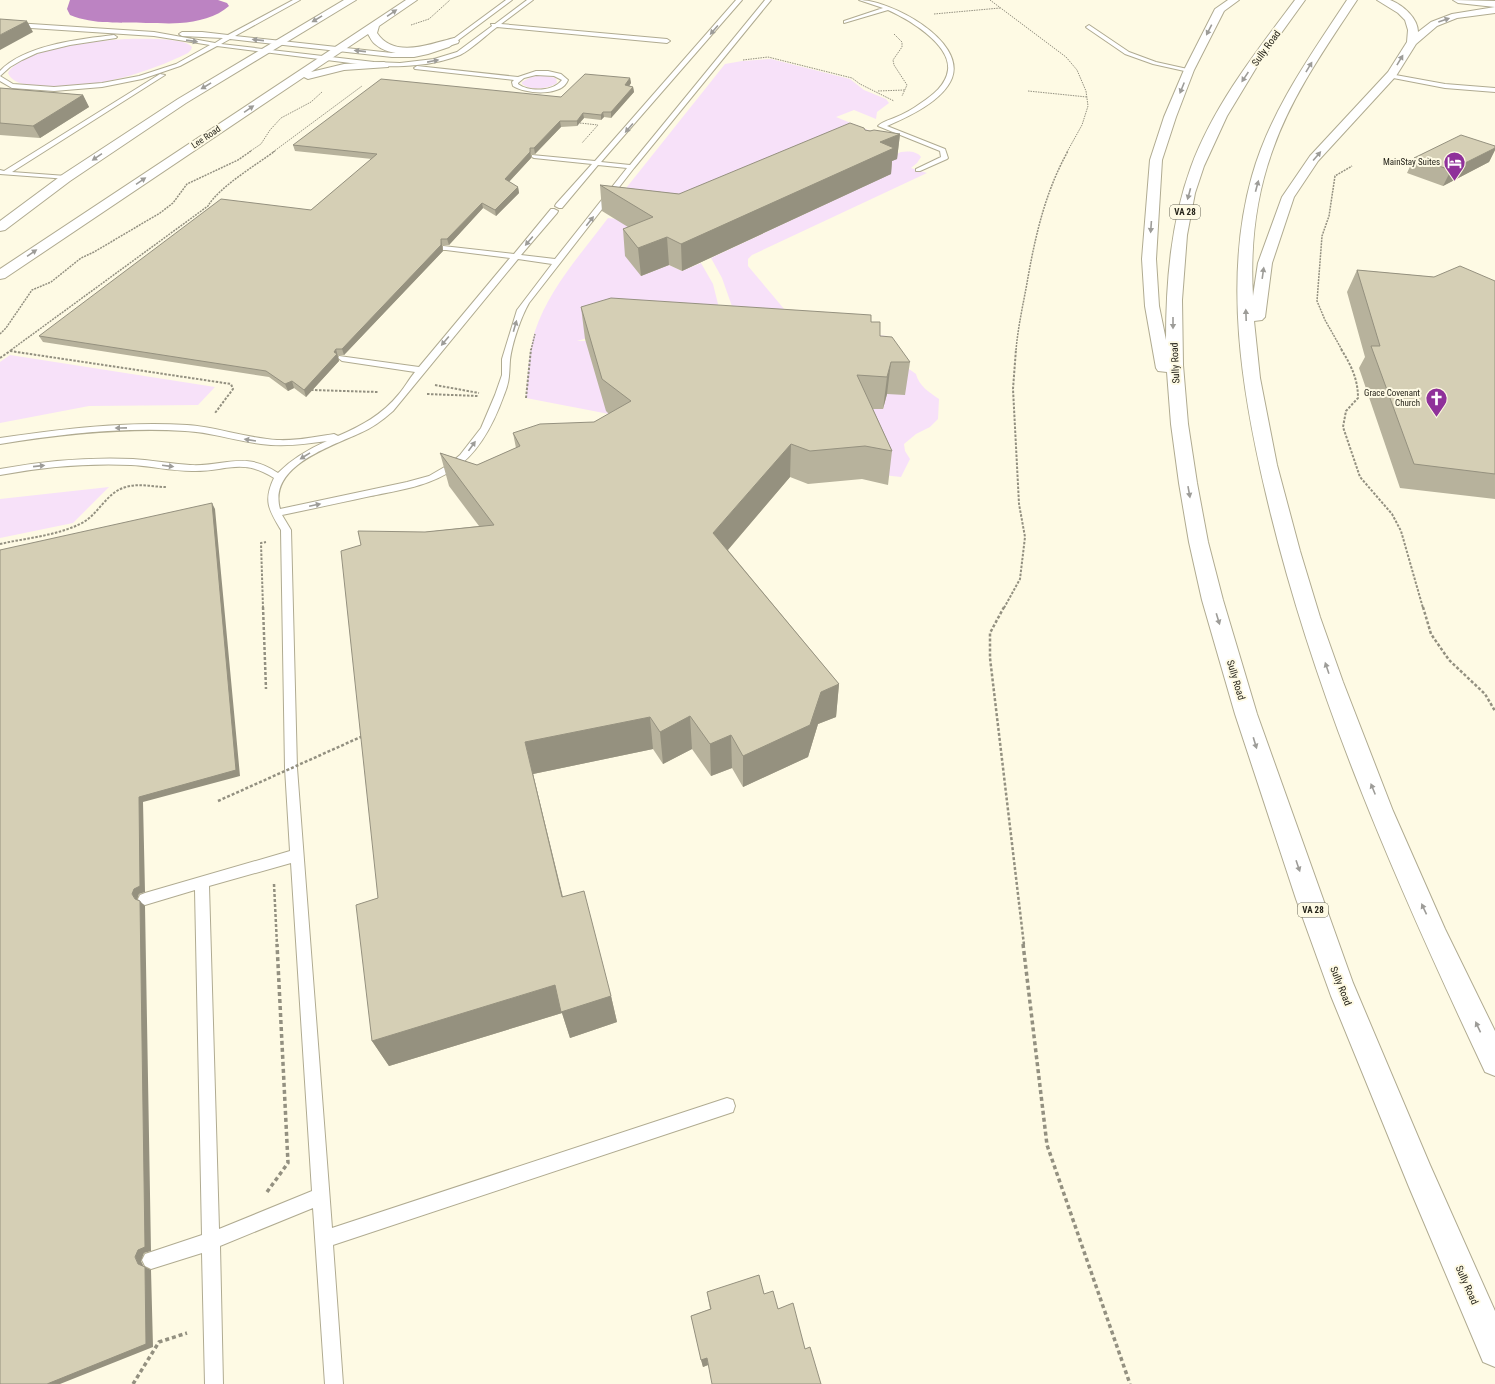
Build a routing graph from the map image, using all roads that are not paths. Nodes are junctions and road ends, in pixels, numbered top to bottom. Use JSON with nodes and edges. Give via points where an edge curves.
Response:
{"nodes":[{"id":1,"x":297,"y":0,"type":"edge"},
{"id":2,"x":351,"y":0,"type":"edge"},
{"id":3,"x":412,"y":0,"type":"edge"},
{"id":4,"x":509,"y":0,"type":"edge"},
{"id":5,"x":530,"y":0,"type":"edge"},
{"id":6,"x":739,"y":0,"type":"edge"},
{"id":7,"x":768,"y":0,"type":"edge"},
{"id":8,"x":862,"y":0,"type":"edge"},
{"id":9,"x":1234,"y":0,"type":"edge"},
{"id":10,"x":1300,"y":0,"type":"edge"},
{"id":11,"x":1352,"y":0,"type":"edge"},
{"id":12,"x":1458,"y":0,"type":"edge"},
{"id":13,"x":1386,"y":2,"type":"edge"},
{"id":14,"x":1219,"y":4,"type":"edge"},
{"id":15,"x":1495,"y":4,"type":"edge"},
{"id":16,"x":888,"y":8,"type":"junction"},
{"id":17,"x":1495,"y":10,"type":"edge"},
{"id":18,"x":846,"y":22,"type":"dead end"},
{"id":19,"x":478,"y":23,"type":"junction"},
{"id":20,"x":0,"y":24,"type":"edge"},
{"id":21,"x":375,"y":24,"type":"junction"},
{"id":22,"x":497,"y":25,"type":"junction"},
{"id":23,"x":1089,"y":27,"type":"dead end"},
{"id":24,"x":154,"y":34,"type":"junction"},
{"id":25,"x":229,"y":37,"type":"junction"},
{"id":26,"x":454,"y":41,"type":"junction"},
{"id":27,"x":667,"y":41,"type":"dead end"},
{"id":28,"x":279,"y":42,"type":"junction"},
{"id":29,"x":1412,"y":42,"type":"junction"},
{"id":30,"x":216,"y":44,"type":"junction"},
{"id":31,"x":338,"y":49,"type":"junction"},
{"id":32,"x":264,"y":51,"type":"junction"},
{"id":33,"x":392,"y":55,"type":"junction"},
{"id":34,"x":324,"y":59,"type":"junction"},
{"id":35,"x":178,"y":65,"type":"junction"},
{"id":36,"x":384,"y":65,"type":"junction"},
{"id":37,"x":1189,"y":70,"type":"junction"},
{"id":38,"x":0,"y":74,"type":"edge"},
{"id":39,"x":1390,"y":76,"type":"junction"},
{"id":40,"x":0,"y":78,"type":"edge"},
{"id":41,"x":518,"y":79,"type":"junction"},
{"id":42,"x":107,"y":84,"type":"junction"},
{"id":43,"x":280,"y":88,"type":"junction"},
{"id":44,"x":1495,"y":90,"type":"edge"},
{"id":45,"x":133,"y":94,"type":"junction"},
{"id":46,"x":534,"y":156,"type":"edge"},
{"id":47,"x":598,"y":163,"type":"junction"},
{"id":48,"x":632,"y":167,"type":"junction"},
{"id":49,"x":918,"y":170,"type":"dead end"},
{"id":50,"x":3,"y":172,"type":"edge"},
{"id":51,"x":66,"y":178,"type":"junction"},
{"id":52,"x":0,"y":227,"type":"edge"},
{"id":53,"x":446,"y":248,"type":"edge"},
{"id":54,"x":516,"y":257,"type":"junction"},
{"id":55,"x":558,"y":262,"type":"junction"},
{"id":56,"x":0,"y":274,"type":"edge"},
{"id":57,"x":342,"y":358,"type":"edge"},
{"id":58,"x":421,"y":370,"type":"junction"},
{"id":59,"x":1253,"y":395,"type":"junction"},
{"id":60,"x":345,"y":436,"type":"junction"},
{"id":61,"x":0,"y":441,"type":"edge"},
{"id":62,"x":1182,"y":454,"type":"junction"},
{"id":63,"x":0,"y":472,"type":"edge"},
{"id":64,"x":280,"y":478,"type":"junction"},
{"id":65,"x":276,"y":513,"type":"junction"},
{"id":66,"x":298,"y":855,"type":"junction"},
{"id":67,"x":202,"y":882,"type":"junction"},
{"id":68,"x":145,"y":899,"type":"dead end"},
{"id":69,"x":1495,"y":1062,"type":"edge"},
{"id":70,"x":727,"y":1106,"type":"dead end"},
{"id":71,"x":321,"y":1196,"type":"junction"},
{"id":72,"x":324,"y":1239,"type":"junction"},
{"id":73,"x":211,"y":1241,"type":"junction"},
{"id":74,"x":151,"y":1260,"type":"dead end"},
{"id":75,"x":1495,"y":1350,"type":"edge"},
{"id":76,"x":214,"y":1384,"type":"edge"},
{"id":77,"x":334,"y":1384,"type":"edge"}],
"edges":[{"from":1,"to":25,"type":"lane"},
{"from":2,"to":28,"type":"main road","one_way":true},
{"from":21,"to":3,"type":"main road","name":"Lee Road","one_way":true},
{"from":4,"to":19,"type":"lane"},
{"from":5,"to":22,"type":"lane"},
{"from":6,"to":47,"type":"lane","one_way":true},
{"from":7,"to":48,"type":"lane"},
{"from":8,"to":16,"type":"lane"},
{"from":9,"to":14,"type":"main road"},
{"from":10,"to":62,"type":"main road","name":"Sully Road","number":"VA 28","one_way":true,"via":[[1225,109],[1212,133],[1190,191],[1176,272],[1173,323]]},
{"from":59,"to":11,"type":"main road","one_way":true,"via":[[1248,350],[1246,282],[1252,201],[1282,114]]},
{"from":12,"to":15,"type":"main road"},
{"from":13,"to":29,"type":"main road","via":[[1408,18],[1413,29]]},
{"from":14,"to":37,"type":"main road","one_way":true},
{"from":16,"to":18,"type":"lane"},
{"from":16,"to":49,"type":"lane","via":[[907,17],[930,34],[943,48],[951,71],[946,83],[936,94],[914,110],[882,126],[900,136],[942,150],[945,158]]},
{"from":29,"to":17,"type":"main road","one_way":true,"via":[[1434,24],[1463,15]]},
{"from":19,"to":22,"type":"lane"},
{"from":19,"to":26,"type":"lane"},
{"from":20,"to":24,"type":"lane"},
{"from":21,"to":26,"type":"main road","via":[[373,37],[379,44],[390,48],[417,50]]},
{"from":21,"to":31,"type":"main road","name":"Lee Road"},
{"from":22,"to":27,"type":"lane"},
{"from":36,"to":22,"type":"lane","one_way":true,"via":[[420,63],[451,57]]},
{"from":23,"to":37,"type":"lane","via":[[1133,56]]},
{"from":24,"to":25,"type":"lane"},
{"from":24,"to":30,"type":"lane","one_way":true},
{"from":24,"to":38,"type":"lane","via":[[110,37],[51,47],[23,57]]},
{"from":28,"to":25,"type":"lane","one_way":true},
{"from":25,"to":30,"type":"lane"},
{"from":26,"to":33,"type":"lane","via":[[426,53]]},
{"from":28,"to":31,"type":"lane"},
{"from":28,"to":32,"type":"main road"},
{"from":39,"to":29,"type":"main road","one_way":true},
{"from":30,"to":32,"type":"lane"},
{"from":30,"to":35,"type":"lane"},
{"from":33,"to":31,"type":"lane","one_way":true},
{"from":31,"to":34,"type":"main road","name":"Lee Road"},
{"from":32,"to":34,"type":"lane"},
{"from":32,"to":51,"type":"main road","one_way":true,"via":[[182,101]]},
{"from":33,"to":36,"type":"lane"},
{"from":34,"to":36,"type":"lane"},
{"from":34,"to":43,"type":"main road","name":"Lee Road"},
{"from":35,"to":42,"type":"lane","via":[[140,78]]},
{"from":35,"to":45,"type":"lane"},
{"from":36,"to":41,"type":"lane"},
{"from":36,"to":43,"type":"main road","via":[[333,69],[306,76]]},
{"from":37,"to":62,"type":"main road","one_way":true,"via":[[1156,160],[1148,259],[1153,312]]},
{"from":39,"to":44,"type":"lane","via":[[1445,86]]},
{"from":59,"to":39,"type":"main road","one_way":true,"via":[[1253,354],[1264,263],[1288,197],[1314,159]]},
{"from":40,"to":42,"type":"lane","via":[[7,85],[26,88],[70,89]]},
{"from":41,"to":41,"type":"lane","via":[[515,82],[518,87],[535,91],[556,88],[565,80],[558,75],[544,73]]},
{"from":42,"to":45,"type":"lane","via":[[130,86],[134,88]]},
{"from":56,"to":43,"type":"main road","name":"Lee Road","one_way":true},
{"from":45,"to":50,"type":"lane"},
{"from":46,"to":47,"type":"lane"},
{"from":47,"to":48,"type":"lane"},
{"from":47,"to":54,"type":"lane","one_way":true},
{"from":55,"to":48,"type":"lane","one_way":true},
{"from":50,"to":51,"type":"lane"},
{"from":51,"to":52,"type":"main road"},
{"from":53,"to":54,"type":"lane"},
{"from":54,"to":55,"type":"lane"},
{"from":54,"to":58,"type":"lane","one_way":true},
{"from":65,"to":55,"type":"lane","one_way":true,"via":[[409,485],[432,478],[463,457],[485,428],[500,395],[506,375],[506,359],[521,310]]},
{"from":57,"to":58,"type":"lane"},
{"from":58,"to":60,"type":"lane","via":[[402,398],[386,413],[369,425]]},
{"from":69,"to":59,"type":"main road","one_way":true,"via":[[1404,866],[1345,720],[1304,598],[1278,506]]},
{"from":60,"to":61,"type":"lane","one_way":true,"via":[[288,443],[246,439],[188,428],[143,428],[78,430]]},
{"from":60,"to":64,"type":"lane","one_way":true,"via":[[294,463]]},
{"from":62,"to":75,"type":"main road","name":"Sully Road","number":"VA 28","one_way":true,"via":[[1211,594],[1256,747],[1336,973],[1412,1159]]},
{"from":63,"to":64,"type":"lane","one_way":true,"via":[[54,464],[149,463],[194,468],[232,462],[259,466]]},
{"from":64,"to":65,"type":"lane","via":[[275,486],[273,498]]},
{"from":65,"to":66,"type":"lane","via":[[286,530],[291,768]]},
{"from":66,"to":67,"type":"lane"},
{"from":66,"to":71,"type":"lane"},
{"from":67,"to":68,"type":"lane"},
{"from":67,"to":73,"type":"lane"},
{"from":70,"to":72,"type":"lane"},
{"from":71,"to":72,"type":"lane"},
{"from":71,"to":73,"type":"lane"},
{"from":72,"to":77,"type":"lane"},
{"from":73,"to":74,"type":"lane"},
{"from":73,"to":76,"type":"lane"}]}
